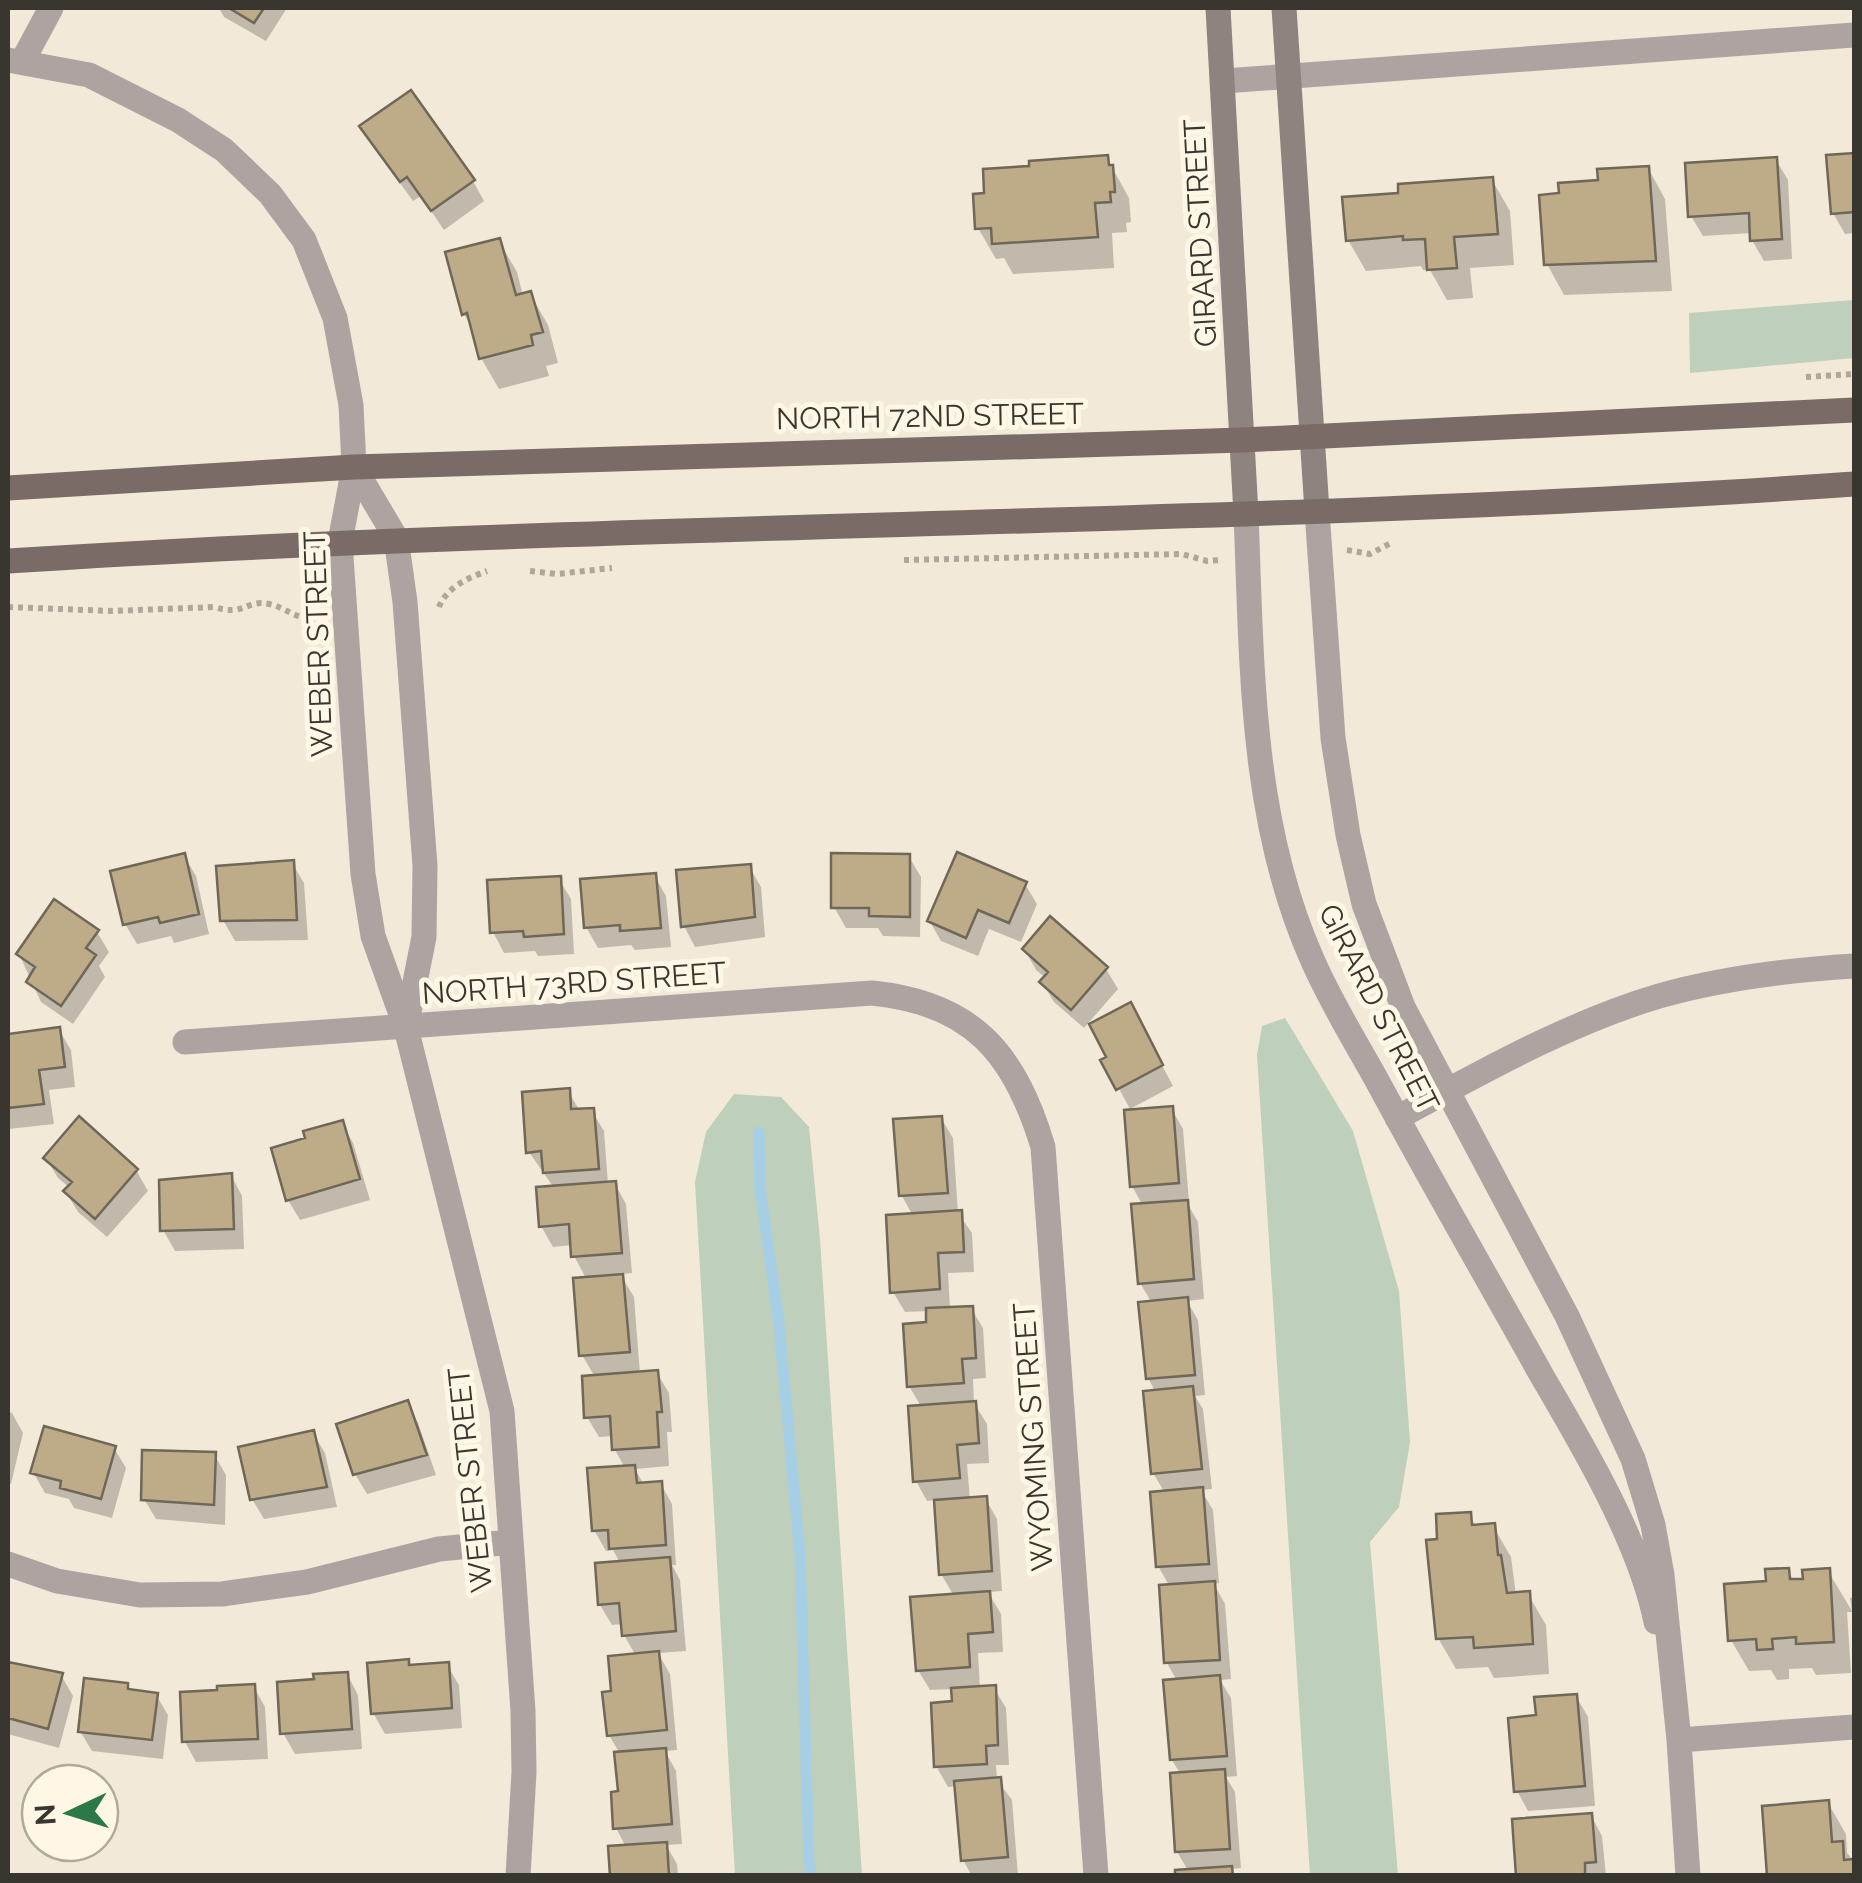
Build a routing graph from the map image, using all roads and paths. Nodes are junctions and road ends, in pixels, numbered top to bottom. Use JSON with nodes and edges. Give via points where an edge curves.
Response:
{"nodes":[{"id":1,"x":52,"y":8,"type":"edge"},
{"id":2,"x":1218,"y":8,"type":"edge"},
{"id":3,"x":1284,"y":8,"type":"edge"},
{"id":4,"x":1854,"y":35,"type":"edge"},
{"id":5,"x":15,"y":61,"type":"edge"},
{"id":6,"x":1289,"y":76,"type":"junction"},
{"id":7,"x":1224,"y":81,"type":"junction"},
{"id":8,"x":1854,"y":410,"type":"edge"},
{"id":9,"x":1314,"y":437,"type":"junction"},
{"id":10,"x":1243,"y":440,"type":"junction"},
{"id":11,"x":354,"y":467,"type":"junction"},
{"id":12,"x":1854,"y":484,"type":"edge"},
{"id":13,"x":8,"y":488,"type":"edge"},
{"id":14,"x":1317,"y":511,"type":"junction"},
{"id":15,"x":1246,"y":514,"type":"junction"},
{"id":16,"x":396,"y":538,"type":"junction"},
{"id":17,"x":340,"y":542,"type":"junction"},
{"id":18,"x":1407,"y":542,"type":"dead end"},
{"id":19,"x":1319,"y":552,"type":"junction"},
{"id":20,"x":1248,"y":557,"type":"junction"},
{"id":21,"x":903,"y":560,"type":"dead end"},
{"id":22,"x":8,"y":561,"type":"edge"},
{"id":23,"x":615,"y":568,"type":"dead end"},
{"id":24,"x":515,"y":570,"type":"dead end"},
{"id":25,"x":502,"y":571,"type":"dead end"},
{"id":26,"x":8,"y":607,"type":"edge"},
{"id":27,"x":406,"y":614,"type":"junction"},
{"id":28,"x":345,"y":617,"type":"junction"},
{"id":29,"x":1854,"y":966,"type":"edge"},
{"id":30,"x":963,"y":1020,"type":"joint"},
{"id":31,"x":406,"y":1028,"type":"junction"},
{"id":32,"x":185,"y":1042,"type":"dead end"},
{"id":33,"x":1448,"y":1090,"type":"junction"},
{"id":34,"x":1397,"y":1118,"type":"junction"},
{"id":35,"x":511,"y":1542,"type":"junction"},
{"id":36,"x":8,"y":1564,"type":"edge"},
{"id":37,"x":1854,"y":1727,"type":"edge"},
{"id":38,"x":1679,"y":1740,"type":"junction"},
{"id":39,"x":518,"y":1876,"type":"edge"},
{"id":40,"x":1096,"y":1876,"type":"edge"},
{"id":41,"x":1688,"y":1876,"type":"edge"}],
"edges":[{"from":1,"to":5,"type":"street"},
{"from":2,"to":7,"type":"street","name":"GIRARD STREET"},
{"from":3,"to":6,"type":"street","name":"GIRARD STREET"},
{"from":4,"to":6,"type":"street"},
{"from":5,"to":11,"type":"street","via":[[89,75],[178,120],[224,150],[270,194],[304,240],[336,318],[348,375]]},
{"from":6,"to":7,"type":"street"},
{"from":6,"to":9,"type":"street","name":"GIRARD STREET"},
{"from":7,"to":10,"type":"street","name":"GIRARD STREET"},
{"from":8,"to":9,"type":"main road","name":"NORTH 72ND STREET"},
{"from":9,"to":10,"type":"main road","name":"NORTH 72ND STREET"},
{"from":9,"to":14,"type":"street","name":"GIRARD STREET"},
{"from":10,"to":11,"type":"main road","name":"NORTH 72ND STREET"},
{"from":10,"to":15,"type":"street","name":"GIRARD STREET"},
{"from":11,"to":13,"type":"main road","name":"NORTH 72ND STREET"},
{"from":11,"to":16,"type":"street","name":"WEBER STREET"},
{"from":11,"to":17,"type":"street","name":"WEBER STREET"},
{"from":12,"to":14,"type":"main road"},
{"from":14,"to":15,"type":"main road"},
{"from":14,"to":19,"type":"street","name":"GIRARD STREET"},
{"from":15,"to":16,"type":"main road"},
{"from":15,"to":20,"type":"street","name":"GIRARD STREET"},
{"from":16,"to":17,"type":"main road"},
{"from":16,"to":27,"type":"street","name":"WEBER STREET"},
{"from":17,"to":22,"type":"main road"},
{"from":17,"to":28,"type":"street","name":"WEBER STREET"},
{"from":18,"to":19,"type":"path","via":[[1370,554]]},
{"from":19,"to":33,"type":"street","name":"GIRARD STREET","via":[[1332,738],[1357,879],[1403,1007]]},
{"from":20,"to":21,"type":"path"},
{"from":20,"to":34,"type":"street","name":"GIRARD STREET","via":[[1260,764],[1286,890],[1313,961]]},
{"from":23,"to":24,"type":"path"},
{"from":25,"to":27,"type":"path","via":[[456,586],[438,611]]},
{"from":26,"to":28,"type":"path","via":[[239,612],[268,604],[299,619]]},
{"from":27,"to":31,"type":"street","name":"WEBER STREET","via":[[425,866],[424,937]]},
{"from":28,"to":31,"type":"street","name":"WEBER STREET","via":[[366,890],[373,936]]},
{"from":29,"to":33,"type":"street","via":[[1730,978],[1657,997],[1589,1021]]},
{"from":30,"to":31,"type":"street","name":"NORTH 73RD STREET","via":[[909,997],[872,993]]},
{"from":30,"to":40,"type":"street","name":"WYOMING STREET","via":[[1020,1084],[1043,1147]]},
{"from":31,"to":32,"type":"street","name":"NORTH 73RD STREET"},
{"from":31,"to":35,"type":"street","name":"WEBER STREET","via":[[494,1368]]},
{"from":33,"to":34,"type":"street"},
{"from":33,"to":38,"type":"street","name":"GIRARD STREET","via":[[1567,1316],[1633,1459],[1654,1525]]},
{"from":34,"to":38,"type":"street","name":"GIRARD STREET","via":[[1625,1534],[1654,1614]]},
{"from":35,"to":36,"type":"street","via":[[439,1549],[307,1582],[222,1594],[140,1595],[57,1581]]},
{"from":35,"to":39,"type":"street","name":"WEBER STREET","via":[[524,1772]]},
{"from":37,"to":38,"type":"street"},
{"from":38,"to":41,"type":"street","name":"GIRARD STREET"}]}
